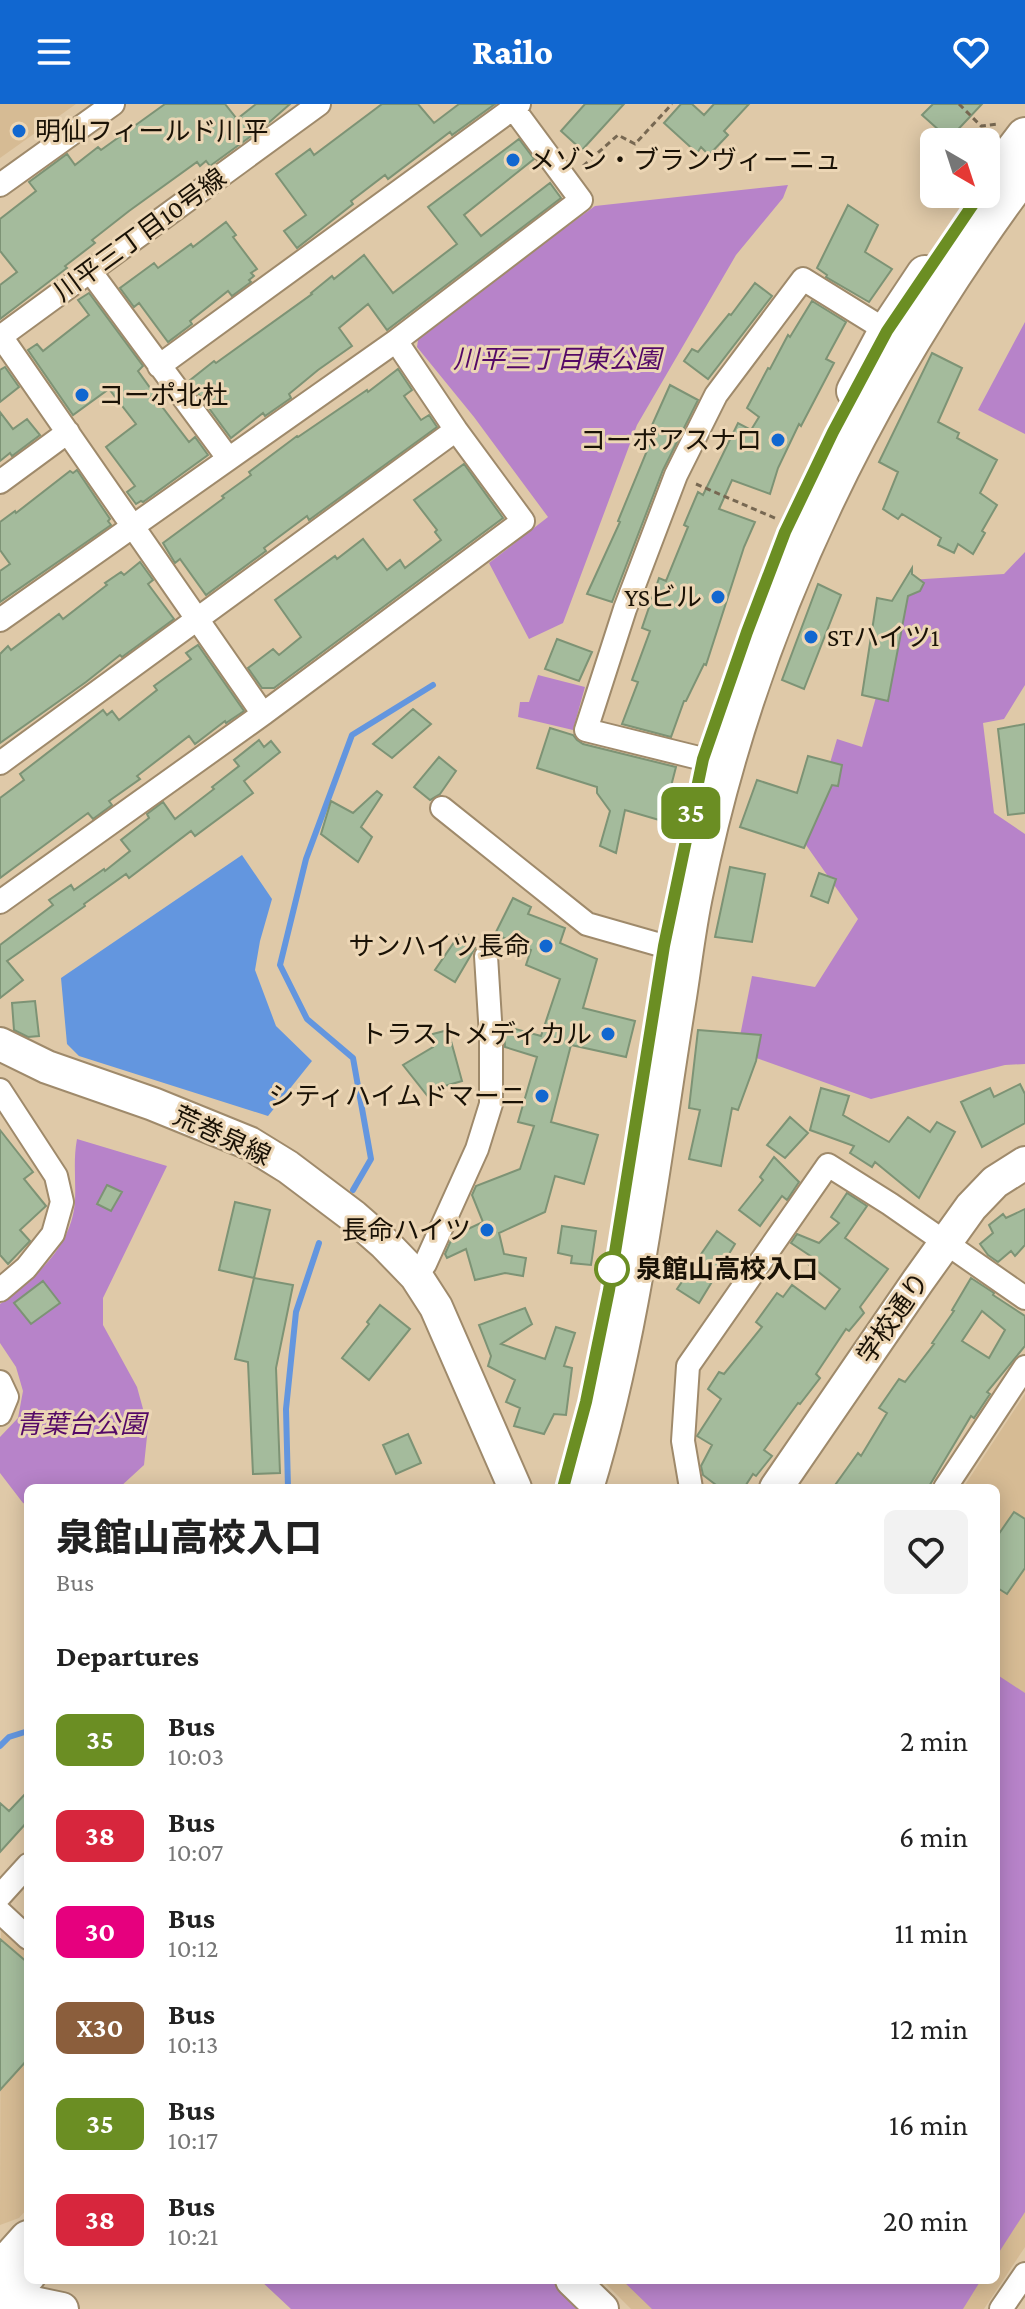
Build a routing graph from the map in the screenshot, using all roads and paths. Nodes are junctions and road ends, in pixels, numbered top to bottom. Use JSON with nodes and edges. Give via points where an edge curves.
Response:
{"nodes":[{"id":1,"x":113,"y":104,"type":"edge"},
{"id":2,"x":319,"y":104,"type":"edge"},
{"id":3,"x":672,"y":104,"type":"edge"},
{"id":4,"x":959,"y":104,"type":"edge"},
{"id":5,"x":516,"y":106,"type":"edge"},
{"id":6,"x":1016,"y":130,"type":"edge"},
{"id":7,"x":1000,"y":160,"type":"edge"},
{"id":8,"x":1025,"y":172,"type":"edge"},
{"id":9,"x":567,"y":180,"type":"junction"},
{"id":10,"x":0,"y":185,"type":"edge"},
{"id":11,"x":970,"y":208,"type":"edge"},
{"id":12,"x":90,"y":271,"type":"junction"},
{"id":13,"x":887,"y":331,"type":"junction"},
{"id":14,"x":0,"y":336,"type":"edge"},
{"id":15,"x":396,"y":341,"type":"junction"},
{"id":16,"x":159,"y":366,"type":"junction"},
{"id":17,"x":456,"y":430,"type":"junction"},
{"id":18,"x":68,"y":432,"type":"junction"},
{"id":19,"x":228,"y":458,"type":"junction"},
{"id":20,"x":676,"y":475,"type":"junction"},
{"id":21,"x":0,"y":482,"type":"edge"},
{"id":22,"x":777,"y":519,"type":"dead end"},
{"id":23,"x":133,"y":526,"type":"junction"},
{"id":24,"x":196,"y":618,"type":"junction"},
{"id":25,"x":0,"y":620,"type":"edge"},
{"id":26,"x":263,"y":714,"type":"junction"},
{"id":27,"x":703,"y":759,"type":"junction"},
{"id":28,"x":0,"y":763,"type":"edge"},
{"id":29,"x":442,"y":808,"type":"dead end"},
{"id":30,"x":0,"y":902,"type":"edge"},
{"id":31,"x":664,"y":946,"type":"junction"},
{"id":32,"x":486,"y":956,"type":"dead end"},
{"id":33,"x":0,"y":1044,"type":"edge"},
{"id":34,"x":0,"y":1090,"type":"edge"},
{"id":35,"x":1025,"y":1163,"type":"edge"},
{"id":36,"x":945,"y":1243,"type":"junction"},
{"id":37,"x":416,"y":1276,"type":"junction"},
{"id":38,"x":0,"y":1290,"type":"edge"},
{"id":39,"x":1025,"y":1298,"type":"edge"},
{"id":40,"x":1025,"y":1367,"type":"edge"},
{"id":41,"x":0,"y":1382,"type":"edge"},
{"id":42,"x":0,"y":1414,"type":"edge"},
{"id":43,"x":513,"y":1484,"type":"edge"},
{"id":44,"x":564,"y":1484,"type":"edge"},
{"id":45,"x":586,"y":1484,"type":"edge"},
{"id":46,"x":690,"y":1484,"type":"edge"},
{"id":47,"x":779,"y":1484,"type":"edge"},
{"id":48,"x":948,"y":1484,"type":"edge"},
{"id":49,"x":24,"y":1869,"type":"edge"},
{"id":50,"x":0,"y":1896,"type":"edge"},
{"id":51,"x":0,"y":1912,"type":"edge"},
{"id":52,"x":24,"y":1934,"type":"edge"},
{"id":53,"x":24,"y":2248,"type":"edge"},
{"id":54,"x":1025,"y":2274,"type":"edge"},
{"id":55,"x":576,"y":2284,"type":"edge"},
{"id":56,"x":7,"y":2288,"type":"edge"},
{"id":57,"x":62,"y":2309,"type":"edge"},
{"id":58,"x":602,"y":2309,"type":"edge"},
{"id":59,"x":1001,"y":2309,"type":"edge"}],
"edges":[{"from":1,"to":10,"type":"street"},
{"from":2,"to":12,"type":"street","name":"川平三丁目10号線"},
{"from":3,"to":9,"type":"path","via":[[635,144],[618,135]]},
{"from":4,"to":6,"type":"path","via":[[981,126]]},
{"from":5,"to":9,"type":"street"},
{"from":5,"to":16,"type":"street"},
{"from":6,"to":7,"type":"main road"},
{"from":8,"to":45,"type":"main road","via":[[939,296],[849,450],[748,689],[695,892],[633,1279]]},
{"from":9,"to":15,"type":"street","via":[[581,200]]},
{"from":11,"to":13,"type":"main road"},
{"from":12,"to":14,"type":"street","name":"川平三丁目10号線"},
{"from":12,"to":16,"type":"street"},
{"from":13,"to":20,"type":"street","via":[[803,279],[716,395]]},
{"from":13,"to":27,"type":"main road","via":[[785,532]]},
{"from":14,"to":18,"type":"street"},
{"from":15,"to":17,"type":"street"},
{"from":15,"to":19,"type":"street"},
{"from":16,"to":19,"type":"street"},
{"from":17,"to":24,"type":"street"},
{"from":17,"to":26,"type":"street","via":[[523,521]]},
{"from":18,"to":21,"type":"street"},
{"from":18,"to":23,"type":"street"},
{"from":19,"to":23,"type":"street"},
{"from":20,"to":22,"type":"path"},
{"from":20,"to":27,"type":"street","via":[[586,730]]},
{"from":23,"to":24,"type":"street"},
{"from":23,"to":25,"type":"street"},
{"from":24,"to":26,"type":"street"},
{"from":24,"to":28,"type":"street"},
{"from":26,"to":30,"type":"street"},
{"from":27,"to":31,"type":"main road"},
{"from":29,"to":31,"type":"street","via":[[587,924]]},
{"from":31,"to":44,"type":"main road","via":[[609,1290]]},
{"from":32,"to":37,"type":"street","via":[[491,1104],[477,1149]]},
{"from":33,"to":37,"type":"street","name":"荒巻泉線","via":[[47,1067],[249,1143],[353,1216]]},
{"from":34,"to":38,"type":"street","via":[[56,1176],[62,1202],[53,1234]]},
{"from":35,"to":36,"type":"street","name":"学校通り","via":[[995,1182]]},
{"from":36,"to":39,"type":"street"},
{"from":36,"to":46,"type":"street","via":[[828,1165],[688,1366],[683,1441]]},
{"from":36,"to":47,"type":"street","name":"学校通り"},
{"from":37,"to":43,"type":"street","name":"荒巻泉線","via":[[451,1337]]},
{"from":40,"to":48,"type":"street"},
{"from":41,"to":42,"type":"street","via":[[7,1397]]},
{"from":49,"to":50,"type":"street"},
{"from":51,"to":52,"type":"street"},
{"from":53,"to":56,"type":"main road"},
{"from":54,"to":59,"type":"street"},
{"from":55,"to":58,"type":"street"},
{"from":56,"to":57,"type":"street"}]}
